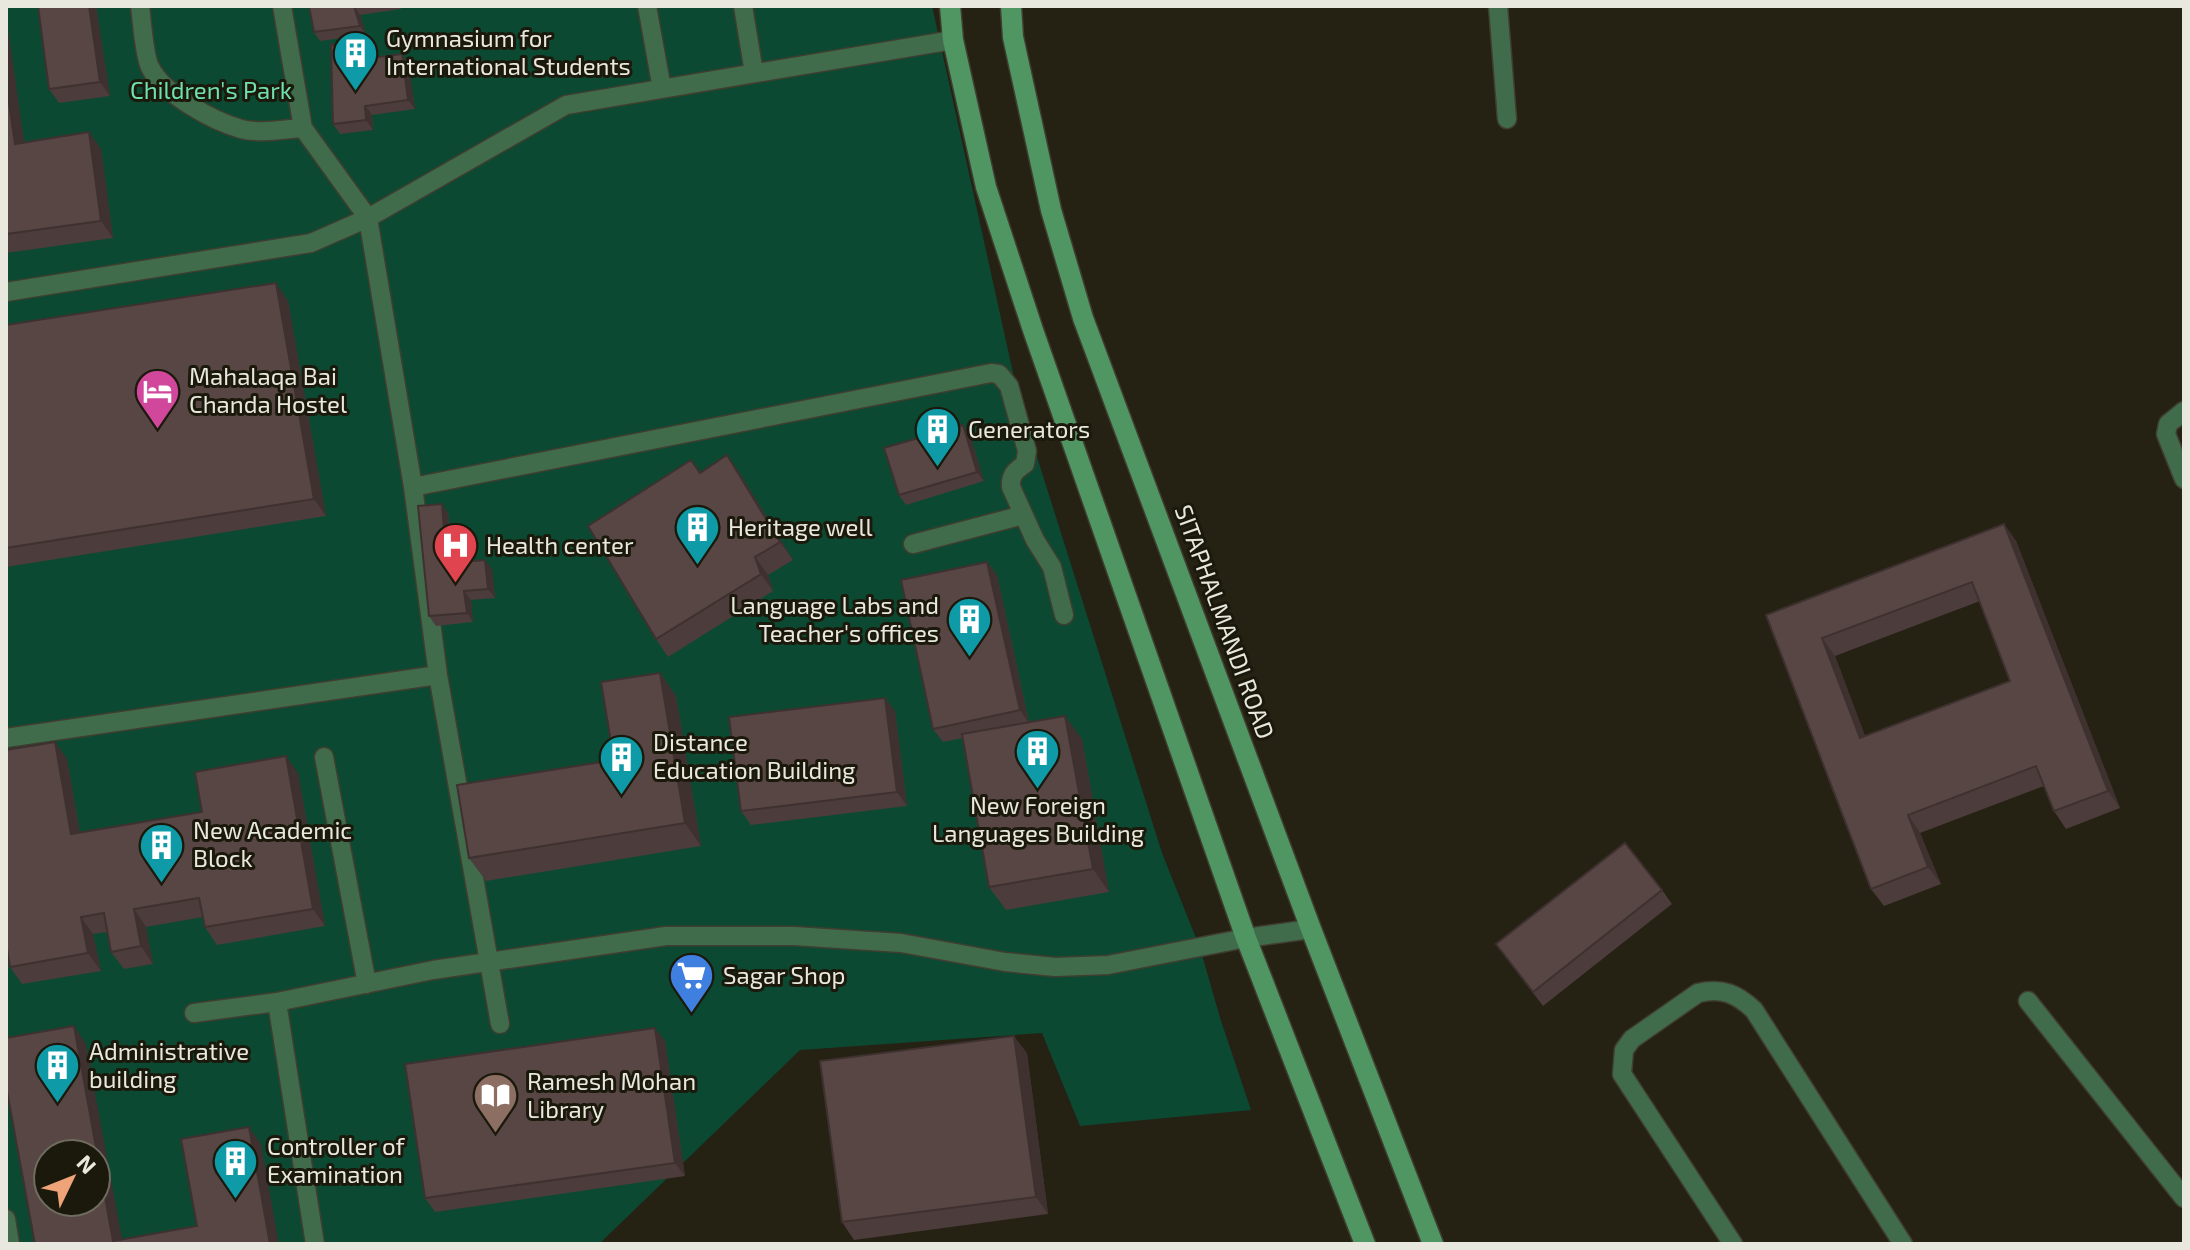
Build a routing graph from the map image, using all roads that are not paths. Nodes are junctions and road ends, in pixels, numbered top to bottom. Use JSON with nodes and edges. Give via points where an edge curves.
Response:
{"nodes":[{"id":1,"x":140,"y":6,"type":"edge"},
{"id":2,"x":282,"y":6,"type":"edge"},
{"id":3,"x":647,"y":6,"type":"edge"},
{"id":4,"x":743,"y":6,"type":"edge"},
{"id":5,"x":950,"y":6,"type":"edge"},
{"id":6,"x":1011,"y":6,"type":"edge"},
{"id":7,"x":1498,"y":6,"type":"edge"},
{"id":8,"x":953,"y":40,"type":"junction"},
{"id":9,"x":754,"y":73,"type":"junction"},
{"id":10,"x":662,"y":89,"type":"junction"},
{"id":11,"x":1507,"y":119,"type":"dead end"},
{"id":12,"x":303,"y":128,"type":"junction"},
{"id":13,"x":368,"y":218,"type":"junction"},
{"id":14,"x":6,"y":292,"type":"edge"},
{"id":15,"x":2184,"y":411,"type":"edge"},
{"id":16,"x":2184,"y":479,"type":"edge"},
{"id":17,"x":413,"y":487,"type":"junction"},
{"id":18,"x":1023,"y":515,"type":"junction"},
{"id":19,"x":913,"y":544,"type":"dead end"},
{"id":20,"x":1064,"y":615,"type":"dead end"},
{"id":21,"x":438,"y":675,"type":"junction"},
{"id":22,"x":6,"y":738,"type":"edge"},
{"id":23,"x":324,"y":757,"type":"dead end"},
{"id":24,"x":1311,"y":929,"type":"junction"},
{"id":25,"x":1246,"y":938,"type":"junction"},
{"id":26,"x":488,"y":962,"type":"junction"},
{"id":27,"x":367,"y":984,"type":"junction"},
{"id":28,"x":2028,"y":1001,"type":"dead end"},
{"id":29,"x":277,"y":1002,"type":"junction"},
{"id":30,"x":194,"y":1013,"type":"dead end"},
{"id":31,"x":500,"y":1024,"type":"dead end"},
{"id":32,"x":2184,"y":1198,"type":"edge"},
{"id":33,"x":6,"y":1219,"type":"edge"},
{"id":34,"x":10,"y":1244,"type":"edge"},
{"id":35,"x":315,"y":1244,"type":"edge"},
{"id":36,"x":1365,"y":1244,"type":"edge"},
{"id":37,"x":1433,"y":1244,"type":"edge"},
{"id":38,"x":1733,"y":1244,"type":"edge"},
{"id":39,"x":1903,"y":1244,"type":"edge"}],
"edges":[{"from":1,"to":12,"type":"lane","via":[[149,66],[185,101],[242,129]]},
{"from":2,"to":12,"type":"lane"},
{"from":3,"to":10,"type":"lane"},
{"from":4,"to":9,"type":"lane"},
{"from":5,"to":8,"type":"main road"},
{"from":6,"to":24,"type":"main road","name":"SITAPHALMANDI ROAD","via":[[1013,37],[1051,210],[1083,318]]},
{"from":7,"to":11,"type":"lane"},
{"from":8,"to":9,"type":"lane"},
{"from":8,"to":25,"type":"main road","via":[[986,187]]},
{"from":9,"to":10,"type":"lane"},
{"from":10,"to":13,"type":"lane","via":[[566,105]]},
{"from":12,"to":13,"type":"lane"},
{"from":13,"to":14,"type":"lane","via":[[311,243]]},
{"from":13,"to":17,"type":"lane"},
{"from":15,"to":16,"type":"lane","via":[[2168,424],[2166,434]]},
{"from":17,"to":18,"type":"lane","via":[[991,373],[1009,386],[1027,451],[1025,464],[1011,479]]},
{"from":17,"to":21,"type":"lane"},
{"from":18,"to":19,"type":"lane"},
{"from":18,"to":20,"type":"lane","via":[[1052,567]]},
{"from":21,"to":22,"type":"lane"},
{"from":21,"to":26,"type":"lane"},
{"from":23,"to":27,"type":"lane"},
{"from":24,"to":25,"type":"lane"},
{"from":24,"to":37,"type":"main road","name":"SITAPHALMANDI ROAD"},
{"from":25,"to":26,"type":"lane","via":[[1108,965],[1055,967],[901,943],[794,936],[666,936]]},
{"from":25,"to":36,"type":"main road"},
{"from":26,"to":27,"type":"lane"},
{"from":26,"to":31,"type":"lane"},
{"from":27,"to":29,"type":"lane"},
{"from":28,"to":32,"type":"lane"},
{"from":29,"to":30,"type":"lane"},
{"from":29,"to":35,"type":"lane"},
{"from":33,"to":34,"type":"lane"},
{"from":38,"to":39,"type":"lane","via":[[1622,1074],[1624,1050],[1632,1039],[1708,990],[1740,997],[1754,1010]]}]}
